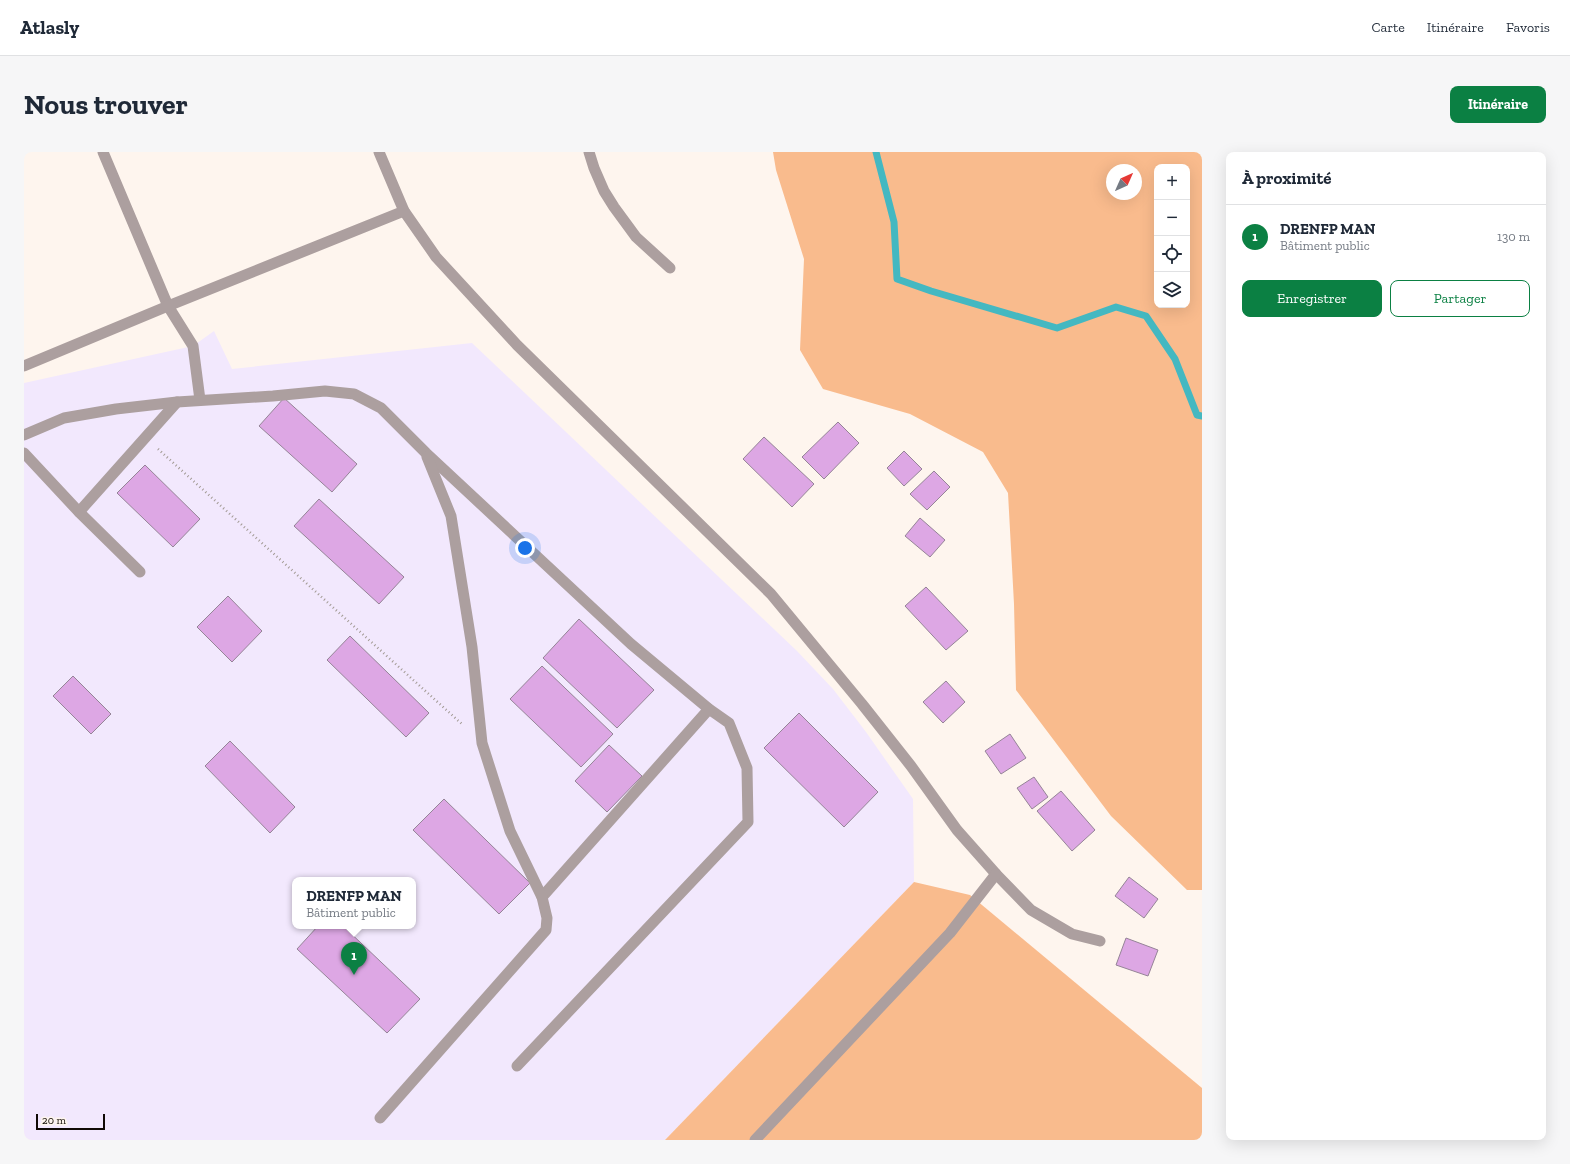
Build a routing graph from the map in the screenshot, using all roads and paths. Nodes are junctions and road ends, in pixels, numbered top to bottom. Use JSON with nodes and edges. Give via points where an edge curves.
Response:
{"nodes":[{"id":1,"x":103,"y":152,"type":"edge"},
{"id":2,"x":379,"y":152,"type":"edge"},
{"id":3,"x":588,"y":152,"type":"edge"},
{"id":4,"x":404,"y":211,"type":"junction"},
{"id":5,"x":670,"y":268,"type":"dead end"},
{"id":6,"x":168,"y":306,"type":"junction"},
{"id":7,"x":24,"y":366,"type":"edge"},
{"id":8,"x":200,"y":400,"type":"junction"},
{"id":9,"x":177,"y":402,"type":"junction"},
{"id":10,"x":24,"y":435,"type":"edge"},
{"id":11,"x":146,"y":438,"type":"junction"},
{"id":12,"x":24,"y":453,"type":"edge"},
{"id":13,"x":426,"y":453,"type":"junction"},
{"id":14,"x":79,"y":512,"type":"junction"},
{"id":15,"x":140,"y":572,"type":"dead end"},
{"id":16,"x":709,"y":709,"type":"junction"},
{"id":17,"x":482,"y":743,"type":"junction"},
{"id":18,"x":996,"y":874,"type":"junction"},
{"id":19,"x":542,"y":897,"type":"junction"},
{"id":20,"x":1100,"y":942,"type":"dead end"},
{"id":21,"x":517,"y":1066,"type":"dead end"},
{"id":22,"x":380,"y":1118,"type":"dead end"},
{"id":23,"x":755,"y":1140,"type":"edge"}],
"edges":[{"from":1,"to":6,"type":"street"},
{"from":2,"to":4,"type":"street"},
{"from":3,"to":5,"type":"street","via":[[604,191],[614,207],[636,237]]},
{"from":4,"to":6,"type":"street"},
{"from":4,"to":18,"type":"street","via":[[436,257],[517,345],[771,594],[911,766],[956,830]]},
{"from":6,"to":7,"type":"street"},
{"from":6,"to":8,"type":"street","via":[[193,346]]},
{"from":8,"to":9,"type":"street"},
{"from":8,"to":13,"type":"street","via":[[325,391],[354,394],[382,408]]},
{"from":9,"to":10,"type":"street","via":[[64,418]]},
{"from":9,"to":11,"type":"street"},
{"from":11,"to":14,"type":"street"},
{"from":11,"to":17,"type":"path"},
{"from":12,"to":14,"type":"street"},
{"from":13,"to":16,"type":"street","via":[[631,644]]},
{"from":13,"to":17,"type":"street","via":[[451,516],[472,647]]},
{"from":14,"to":15,"type":"street"},
{"from":16,"to":19,"type":"street"},
{"from":16,"to":21,"type":"street","via":[[729,723],[747,768],[748,822]]},
{"from":17,"to":19,"type":"street","via":[[510,831]]},
{"from":18,"to":20,"type":"street","via":[[1031,910],[1072,934]]},
{"from":18,"to":23,"type":"street","via":[[950,933]]},
{"from":19,"to":22,"type":"street","via":[[547,918],[546,930]]}]}
